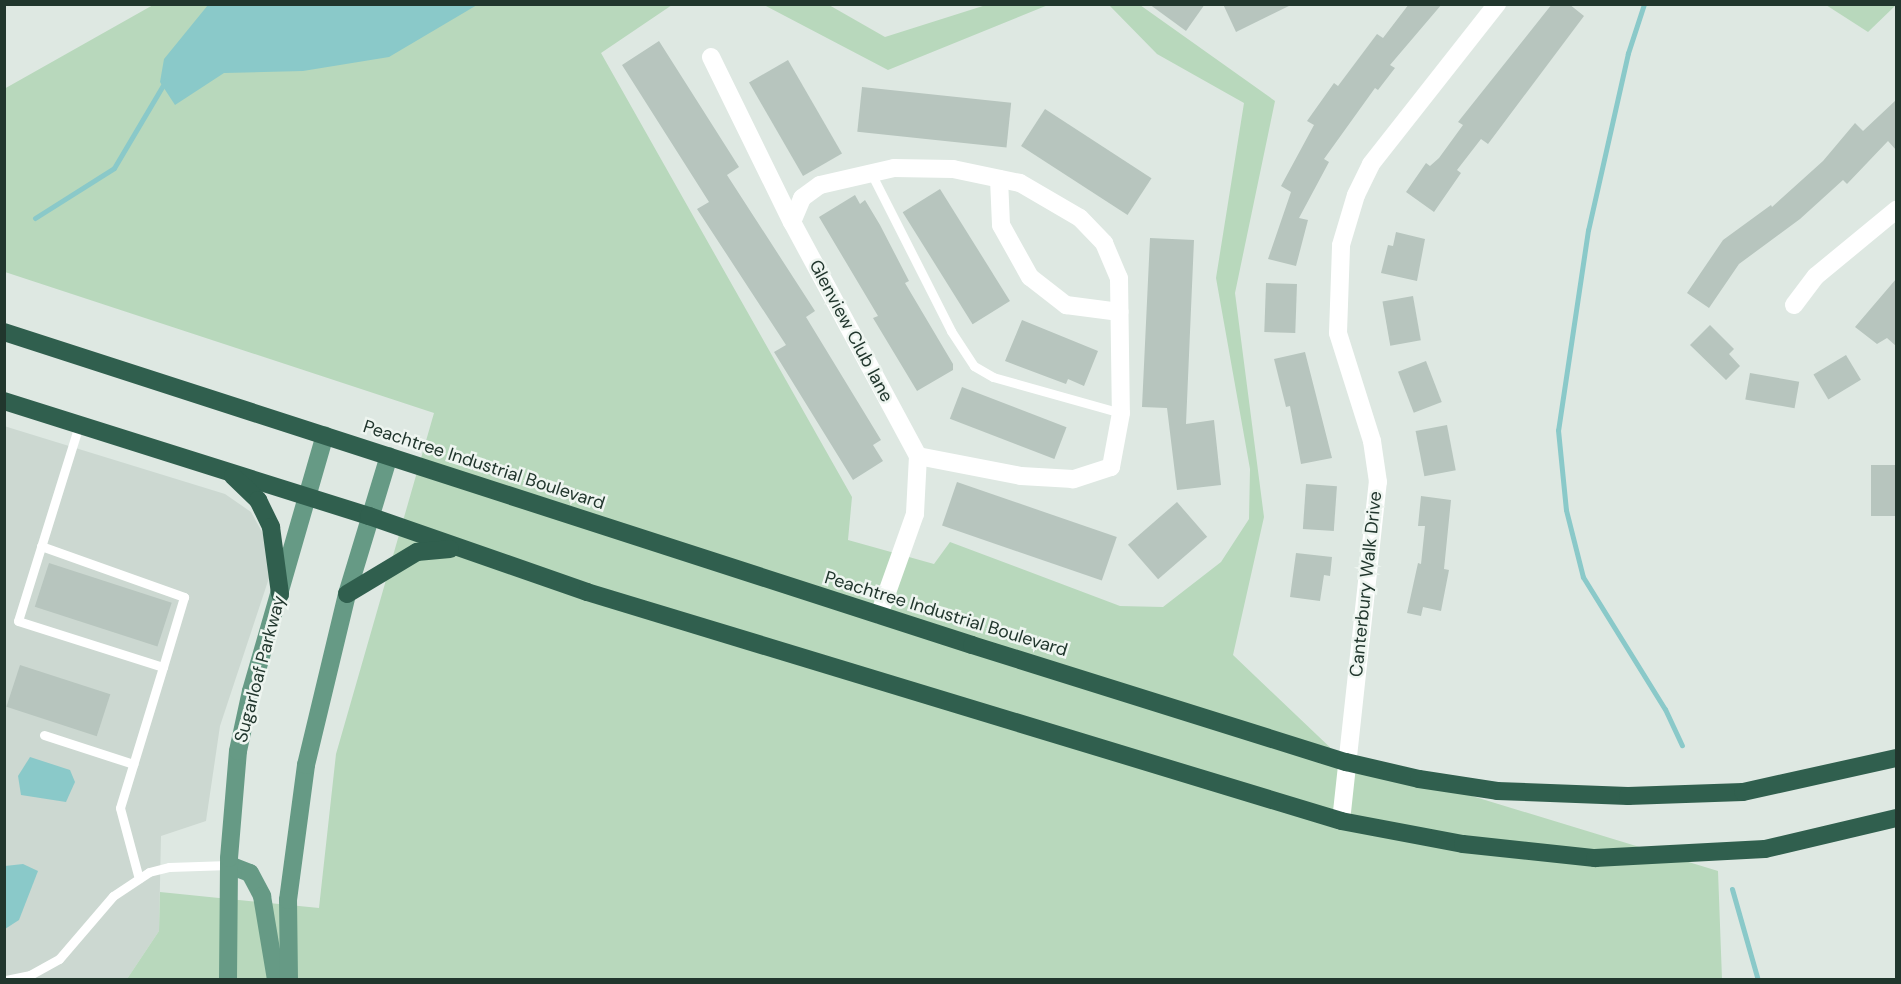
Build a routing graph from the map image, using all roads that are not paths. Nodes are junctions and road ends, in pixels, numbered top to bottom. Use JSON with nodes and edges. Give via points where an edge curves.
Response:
{"nodes":[{"id":1,"x":1497,"y":4,"type":"edge"},
{"id":2,"x":711,"y":57,"type":"dead end"},
{"id":3,"x":871,"y":173,"type":"junction"},
{"id":4,"x":999,"y":178,"type":"junction"},
{"id":5,"x":1896,"y":210,"type":"edge"},
{"id":6,"x":792,"y":222,"type":"junction"},
{"id":7,"x":1794,"y":305,"type":"dead end"},
{"id":8,"x":1120,"y":312,"type":"junction"},
{"id":9,"x":4,"y":332,"type":"edge"},
{"id":10,"x":4,"y":401,"type":"edge"},
{"id":11,"x":1121,"y":413,"type":"junction"},
{"id":12,"x":79,"y":425,"type":"junction"},
{"id":13,"x":325,"y":435,"type":"junction"},
{"id":14,"x":389,"y":456,"type":"junction"},
{"id":15,"x":918,"y":456,"type":"junction"},
{"id":16,"x":230,"y":473,"type":"junction"},
{"id":17,"x":308,"y":498,"type":"junction"},
{"id":18,"x":369,"y":516,"type":"junction"},
{"id":19,"x":41,"y":546,"type":"junction"},
{"id":20,"x":459,"y":549,"type":"junction"},
{"id":21,"x":280,"y":594,"type":"junction"},
{"id":22,"x":347,"y":594,"type":"junction"},
{"id":23,"x":879,"y":615,"type":"junction"},
{"id":24,"x":163,"y":667,"type":"junction"},
{"id":25,"x":44,"y":735,"type":"dead end"},
{"id":26,"x":1896,"y":758,"type":"edge"},
{"id":27,"x":1346,"y":762,"type":"junction"},
{"id":28,"x":133,"y":764,"type":"junction"},
{"id":29,"x":1896,"y":818,"type":"edge"},
{"id":30,"x":1341,"y":821,"type":"junction"},
{"id":31,"x":229,"y":865,"type":"junction"},
{"id":32,"x":139,"y":879,"type":"junction"},
{"id":33,"x":6,"y":980,"type":"edge"},
{"id":34,"x":228,"y":980,"type":"edge"},
{"id":35,"x":276,"y":980,"type":"edge"},
{"id":36,"x":289,"y":980,"type":"edge"}],
"edges":[{"from":1,"to":27,"type":"street","name":"Canterbury Walk Drive","via":[[1371,164],[1356,195],[1341,245],[1338,333],[1372,441],[1378,482]]},
{"from":2,"to":6,"type":"street","name":"Glenview Club lane"},
{"from":3,"to":4,"type":"street","via":[[894,168],[953,169]]},
{"from":3,"to":6,"type":"street","via":[[820,185],[802,198]]},
{"from":3,"to":11,"type":"lane","via":[[951,331],[974,366],[993,377]]},
{"from":4,"to":8,"type":"street","via":[[1020,183],[1080,218],[1104,243],[1119,278]]},
{"from":4,"to":8,"type":"street","via":[[1001,225],[1030,277],[1066,305]]},
{"from":5,"to":7,"type":"street","via":[[1816,276]]},
{"from":6,"to":15,"type":"street","name":"Glenview Club lane"},
{"from":8,"to":11,"type":"street"},
{"from":9,"to":13,"type":"highway","name":"Peachtree Industrial Boulevard"},
{"from":10,"to":12,"type":"highway"},
{"from":11,"to":15,"type":"street","via":[[1111,467],[1072,479],[1021,476]]},
{"from":12,"to":16,"type":"highway"},
{"from":12,"to":19,"type":"lane"},
{"from":13,"to":14,"type":"highway","name":"Peachtree Industrial Boulevard"},
{"from":13,"to":17,"type":"main road","name":"Sugarloaf Parkway"},
{"from":14,"to":18,"type":"main road"},
{"from":14,"to":23,"type":"highway","name":"Peachtree Industrial Boulevard"},
{"from":15,"to":23,"type":"street","via":[[915,514]]},
{"from":16,"to":17,"type":"highway"},
{"from":16,"to":21,"type":"highway","via":[[258,500],[271,527]]},
{"from":17,"to":18,"type":"highway"},
{"from":17,"to":21,"type":"main road","name":"Sugarloaf Parkway"},
{"from":18,"to":20,"type":"highway"},
{"from":18,"to":22,"type":"main road"},
{"from":19,"to":24,"type":"lane","via":[[184,597]]},
{"from":19,"to":24,"type":"lane","via":[[18,621]]},
{"from":20,"to":22,"type":"highway","via":[[417,552]]},
{"from":20,"to":30,"type":"highway","via":[[587,592]]},
{"from":21,"to":31,"type":"main road","name":"Sugarloaf Parkway","via":[[238,751]]},
{"from":22,"to":36,"type":"main road","via":[[295,824],[288,900]]},
{"from":23,"to":27,"type":"highway","name":"Peachtree Industrial Boulevard"},
{"from":24,"to":28,"type":"lane"},
{"from":25,"to":28,"type":"lane"},
{"from":26,"to":27,"type":"highway","name":"Peachtree Industrial Boulevard","via":[[1743,792],[1628,796],[1497,791]]},
{"from":27,"to":30,"type":"street","name":"Canterbury Walk Drive"},
{"from":28,"to":32,"type":"lane","via":[[120,808]]},
{"from":29,"to":30,"type":"highway","via":[[1765,849],[1595,858],[1463,844]]},
{"from":31,"to":32,"type":"lane","via":[[169,867]]},
{"from":31,"to":34,"type":"main road","name":"Sugarloaf Parkway"},
{"from":31,"to":35,"type":"main road","via":[[250,873],[262,896]]},
{"from":32,"to":33,"type":"lane","via":[[113,896],[59,959],[30,975]]}]}
